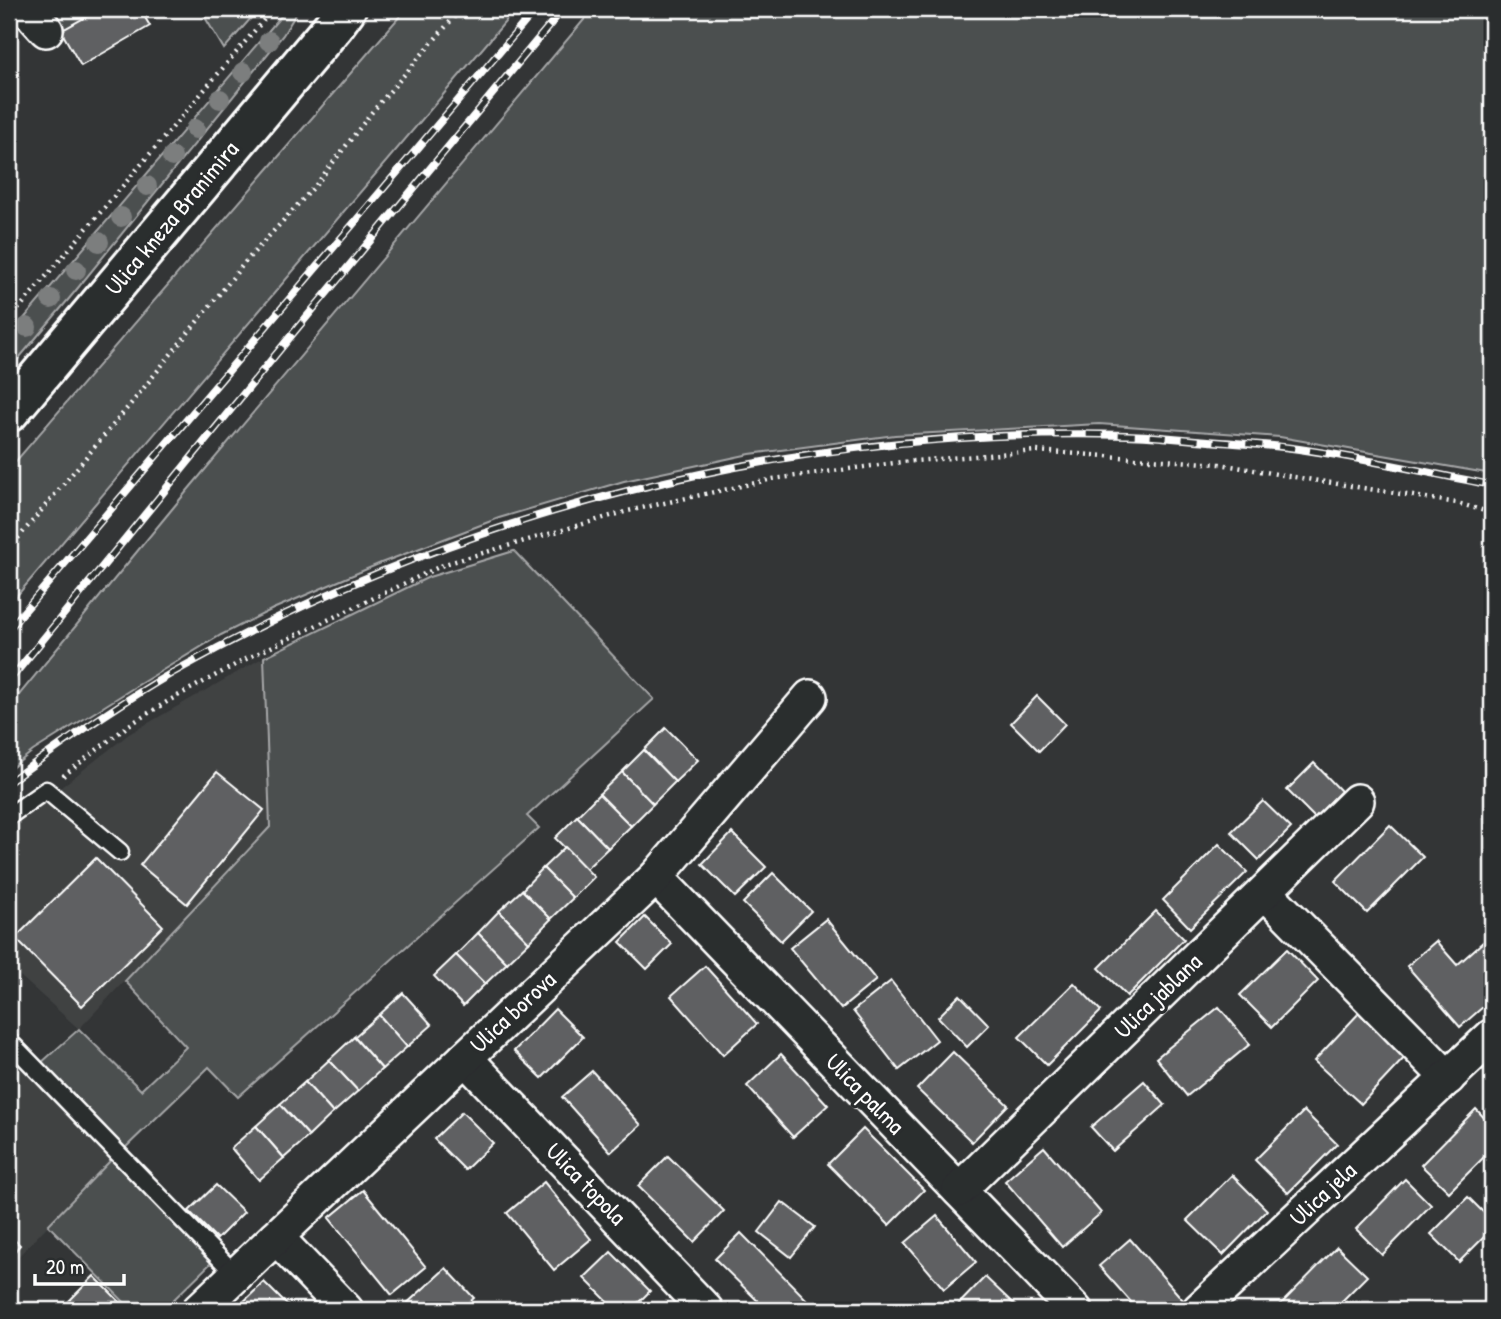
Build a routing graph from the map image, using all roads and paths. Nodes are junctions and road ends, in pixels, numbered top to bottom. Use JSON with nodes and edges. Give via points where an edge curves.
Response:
{"nodes":[{"id":1,"x":16,"y":9,"type":"edge"},
{"id":2,"x":273,"y":9,"type":"edge"},
{"id":3,"x":461,"y":9,"type":"edge"},
{"id":4,"x":344,"y":14,"type":"edge"},
{"id":5,"x":9,"y":19,"type":"edge"},
{"id":6,"x":9,"y":320,"type":"edge"},
{"id":7,"x":9,"y":412,"type":"edge"},
{"id":8,"x":1492,"y":513,"type":"edge"},
{"id":9,"x":9,"y":549,"type":"edge"},
{"id":10,"x":810,"y":697,"type":"dead end"},
{"id":11,"x":46,"y":790,"type":"junction"},
{"id":12,"x":1357,"y":801,"type":"dead end"},
{"id":13,"x":9,"y":816,"type":"edge"},
{"id":14,"x":120,"y":852,"type":"dead end"},
{"id":15,"x":656,"y":877,"type":"junction"},
{"id":16,"x":1265,"y":892,"type":"junction"},
{"id":17,"x":1492,"y":1036,"type":"edge"},
{"id":18,"x":9,"y":1041,"type":"edge"},
{"id":19,"x":465,"y":1058,"type":"junction"},
{"id":20,"x":1448,"y":1078,"type":"junction"},
{"id":21,"x":959,"y":1190,"type":"junction"},
{"id":22,"x":276,"y":1237,"type":"junction"},
{"id":23,"x":236,"y":1275,"type":"junction"},
{"id":24,"x":199,"y":1310,"type":"edge"},
{"id":25,"x":346,"y":1310,"type":"edge"},
{"id":26,"x":706,"y":1310,"type":"edge"},
{"id":27,"x":1075,"y":1310,"type":"edge"},
{"id":28,"x":1199,"y":1310,"type":"edge"}],
"edges":[{"from":1,"to":5,"type":"street"},
{"from":2,"to":6,"type":"path"},
{"from":3,"to":9,"type":"path"},
{"from":4,"to":7,"type":"main road","name":"Ulica kneza Branimira"},
{"from":8,"to":11,"type":"path","via":[[1457,503],[1220,464],[1036,451],[773,479],[628,511],[445,564],[170,699],[129,724]]},
{"from":10,"to":15,"type":"street","name":"Ulica borova"},
{"from":11,"to":13,"type":"lane"},
{"from":11,"to":14,"type":"lane"},
{"from":12,"to":16,"type":"street","name":"Ulica jablana"},
{"from":15,"to":19,"type":"street","name":"Ulica borova"},
{"from":15,"to":21,"type":"street","name":"Ulica palma"},
{"from":16,"to":20,"type":"street"},
{"from":16,"to":21,"type":"street","name":"Ulica jablana"},
{"from":17,"to":20,"type":"street","name":"Ulica jela"},
{"from":18,"to":23,"type":"lane"},
{"from":19,"to":22,"type":"street","name":"Ulica borova"},
{"from":19,"to":26,"type":"street","name":"Ulica topola"},
{"from":20,"to":28,"type":"street","name":"Ulica jela"},
{"from":21,"to":27,"type":"street","name":"Ulica palma"},
{"from":22,"to":23,"type":"street","name":"Ulica borova"},
{"from":22,"to":25,"type":"street"},
{"from":23,"to":24,"type":"street","name":"Ulica borova"}]}
